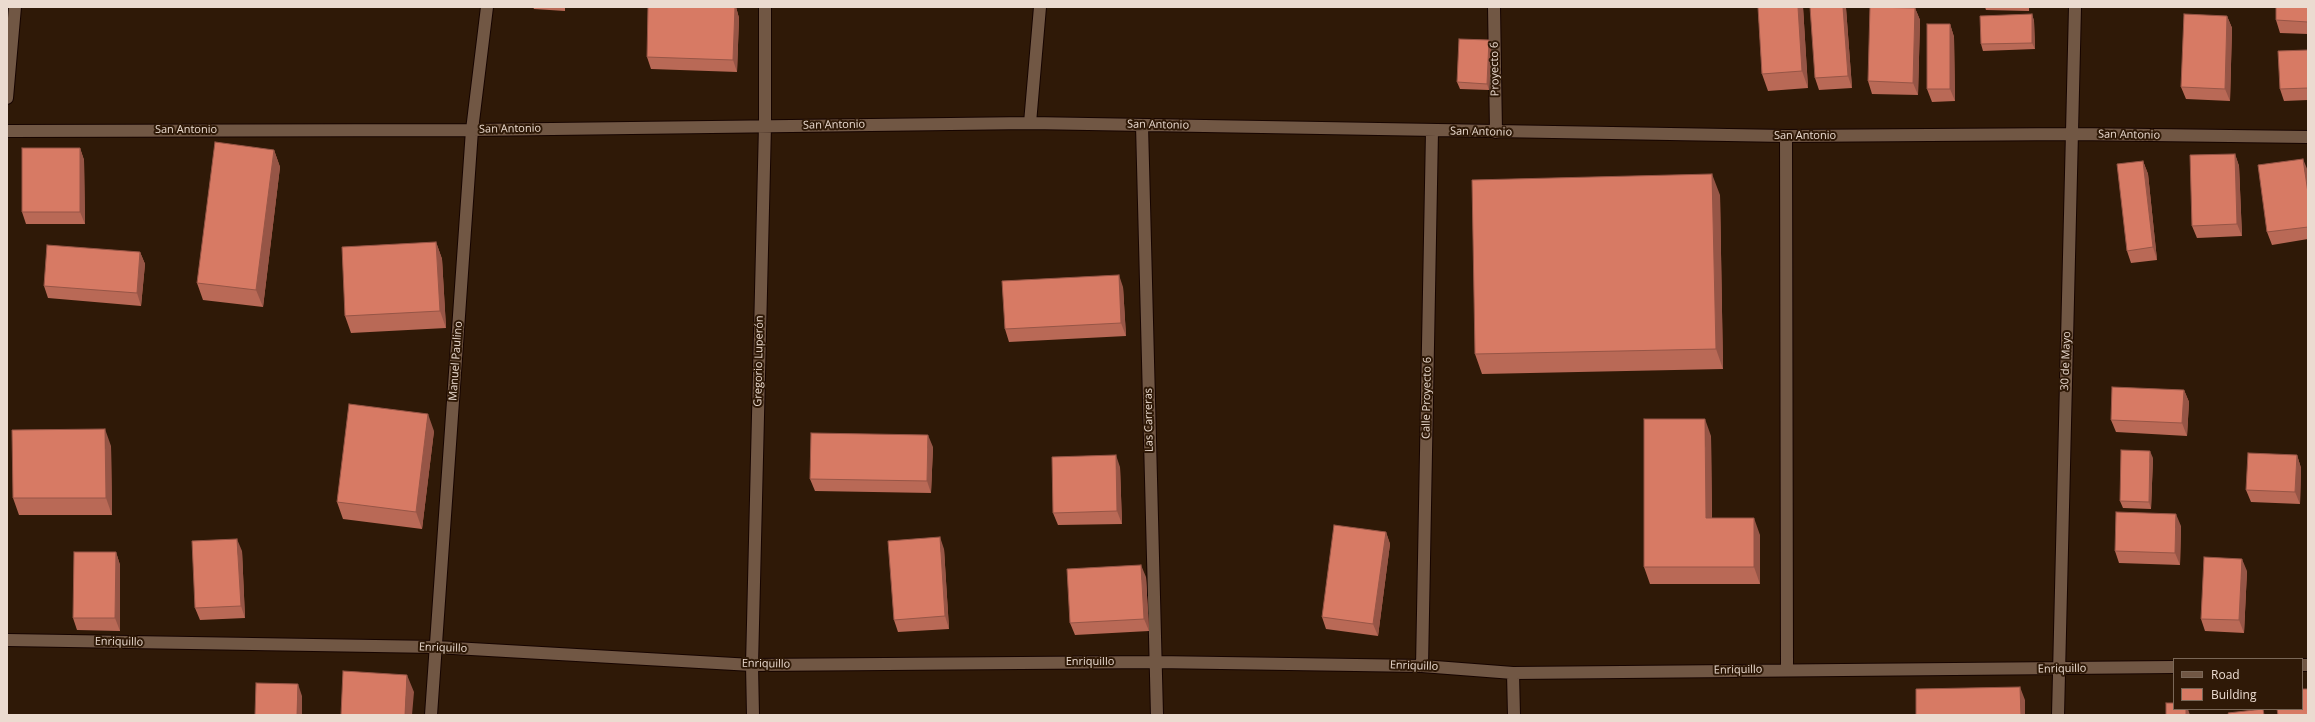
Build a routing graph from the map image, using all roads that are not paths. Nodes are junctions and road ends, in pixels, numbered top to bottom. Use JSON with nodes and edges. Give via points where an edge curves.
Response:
{"nodes":[{"id":1,"x":15,"y":7,"type":"edge"},
{"id":2,"x":487,"y":7,"type":"edge"},
{"id":3,"x":765,"y":7,"type":"edge"},
{"id":4,"x":1040,"y":7,"type":"edge"},
{"id":5,"x":1494,"y":7,"type":"edge"},
{"id":6,"x":2075,"y":7,"type":"edge"},
{"id":7,"x":7,"y":98,"type":"edge"},
{"id":8,"x":1030,"y":123,"type":"junction"},
{"id":9,"x":765,"y":125,"type":"junction"},
{"id":10,"x":1142,"y":125,"type":"junction"},
{"id":11,"x":472,"y":130,"type":"junction"},
{"id":12,"x":7,"y":131,"type":"edge"},
{"id":13,"x":1432,"y":131,"type":"junction"},
{"id":14,"x":1496,"y":132,"type":"junction"},
{"id":15,"x":2073,"y":134,"type":"junction"},
{"id":16,"x":1786,"y":136,"type":"junction"},
{"id":17,"x":2308,"y":137,"type":"edge"},
{"id":18,"x":7,"y":640,"type":"edge"},
{"id":19,"x":436,"y":647,"type":"junction"},
{"id":20,"x":1155,"y":662,"type":"junction"},
{"id":21,"x":752,"y":665,"type":"junction"},
{"id":22,"x":1422,"y":666,"type":"junction"},
{"id":23,"x":2173,"y":667,"type":"edge"},
{"id":24,"x":1787,"y":669,"type":"junction"},
{"id":25,"x":2058,"y":669,"type":"junction"},
{"id":26,"x":1513,"y":672,"type":"junction"},
{"id":27,"x":431,"y":715,"type":"edge"},
{"id":28,"x":754,"y":715,"type":"edge"},
{"id":29,"x":1156,"y":715,"type":"edge"},
{"id":30,"x":1514,"y":715,"type":"edge"},
{"id":31,"x":2058,"y":715,"type":"edge"}],
"edges":[{"from":1,"to":7,"type":"street"},
{"from":2,"to":11,"type":"street","name":"Manuel Paulino"},
{"from":3,"to":9,"type":"street","name":"Gregorio Luperón"},
{"from":4,"to":8,"type":"street"},
{"from":5,"to":14,"type":"street","name":"Proyecto 6"},
{"from":6,"to":15,"type":"street","name":"30 de Mayo"},
{"from":8,"to":9,"type":"street","name":"San Antonio"},
{"from":8,"to":10,"type":"street","name":"San Antonio"},
{"from":9,"to":11,"type":"street","name":"San Antonio"},
{"from":9,"to":21,"type":"street","name":"Gregorio Luperón"},
{"from":10,"to":13,"type":"street","name":"San Antonio"},
{"from":10,"to":20,"type":"street","name":"Las Carreras"},
{"from":11,"to":12,"type":"street","name":"San Antonio"},
{"from":11,"to":19,"type":"street","name":"Manuel Paulino"},
{"from":13,"to":14,"type":"street","name":"San Antonio"},
{"from":13,"to":22,"type":"street","name":"Calle Proyecto 6"},
{"from":14,"to":16,"type":"street","name":"San Antonio"},
{"from":15,"to":16,"type":"street","name":"San Antonio"},
{"from":15,"to":17,"type":"street","name":"San Antonio"},
{"from":15,"to":25,"type":"street","name":"30 de Mayo"},
{"from":16,"to":24,"type":"street"},
{"from":18,"to":19,"type":"street","name":"Enriquillo"},
{"from":19,"to":21,"type":"street","name":"Enriquillo"},
{"from":19,"to":27,"type":"street","name":"Manuel Paulino"},
{"from":20,"to":21,"type":"street","name":"Enriquillo"},
{"from":20,"to":22,"type":"street","name":"Enriquillo"},
{"from":20,"to":29,"type":"street","name":"Las Carreras"},
{"from":21,"to":28,"type":"street","name":"Gregorio Luperón"},
{"from":22,"to":26,"type":"street","name":"Enriquillo"},
{"from":23,"to":25,"type":"street","name":"Enriquillo"},
{"from":24,"to":25,"type":"street","name":"Enriquillo"},
{"from":24,"to":26,"type":"street","name":"Enriquillo"},
{"from":25,"to":31,"type":"street","name":"30 de Mayo"},
{"from":26,"to":30,"type":"street"}]}
